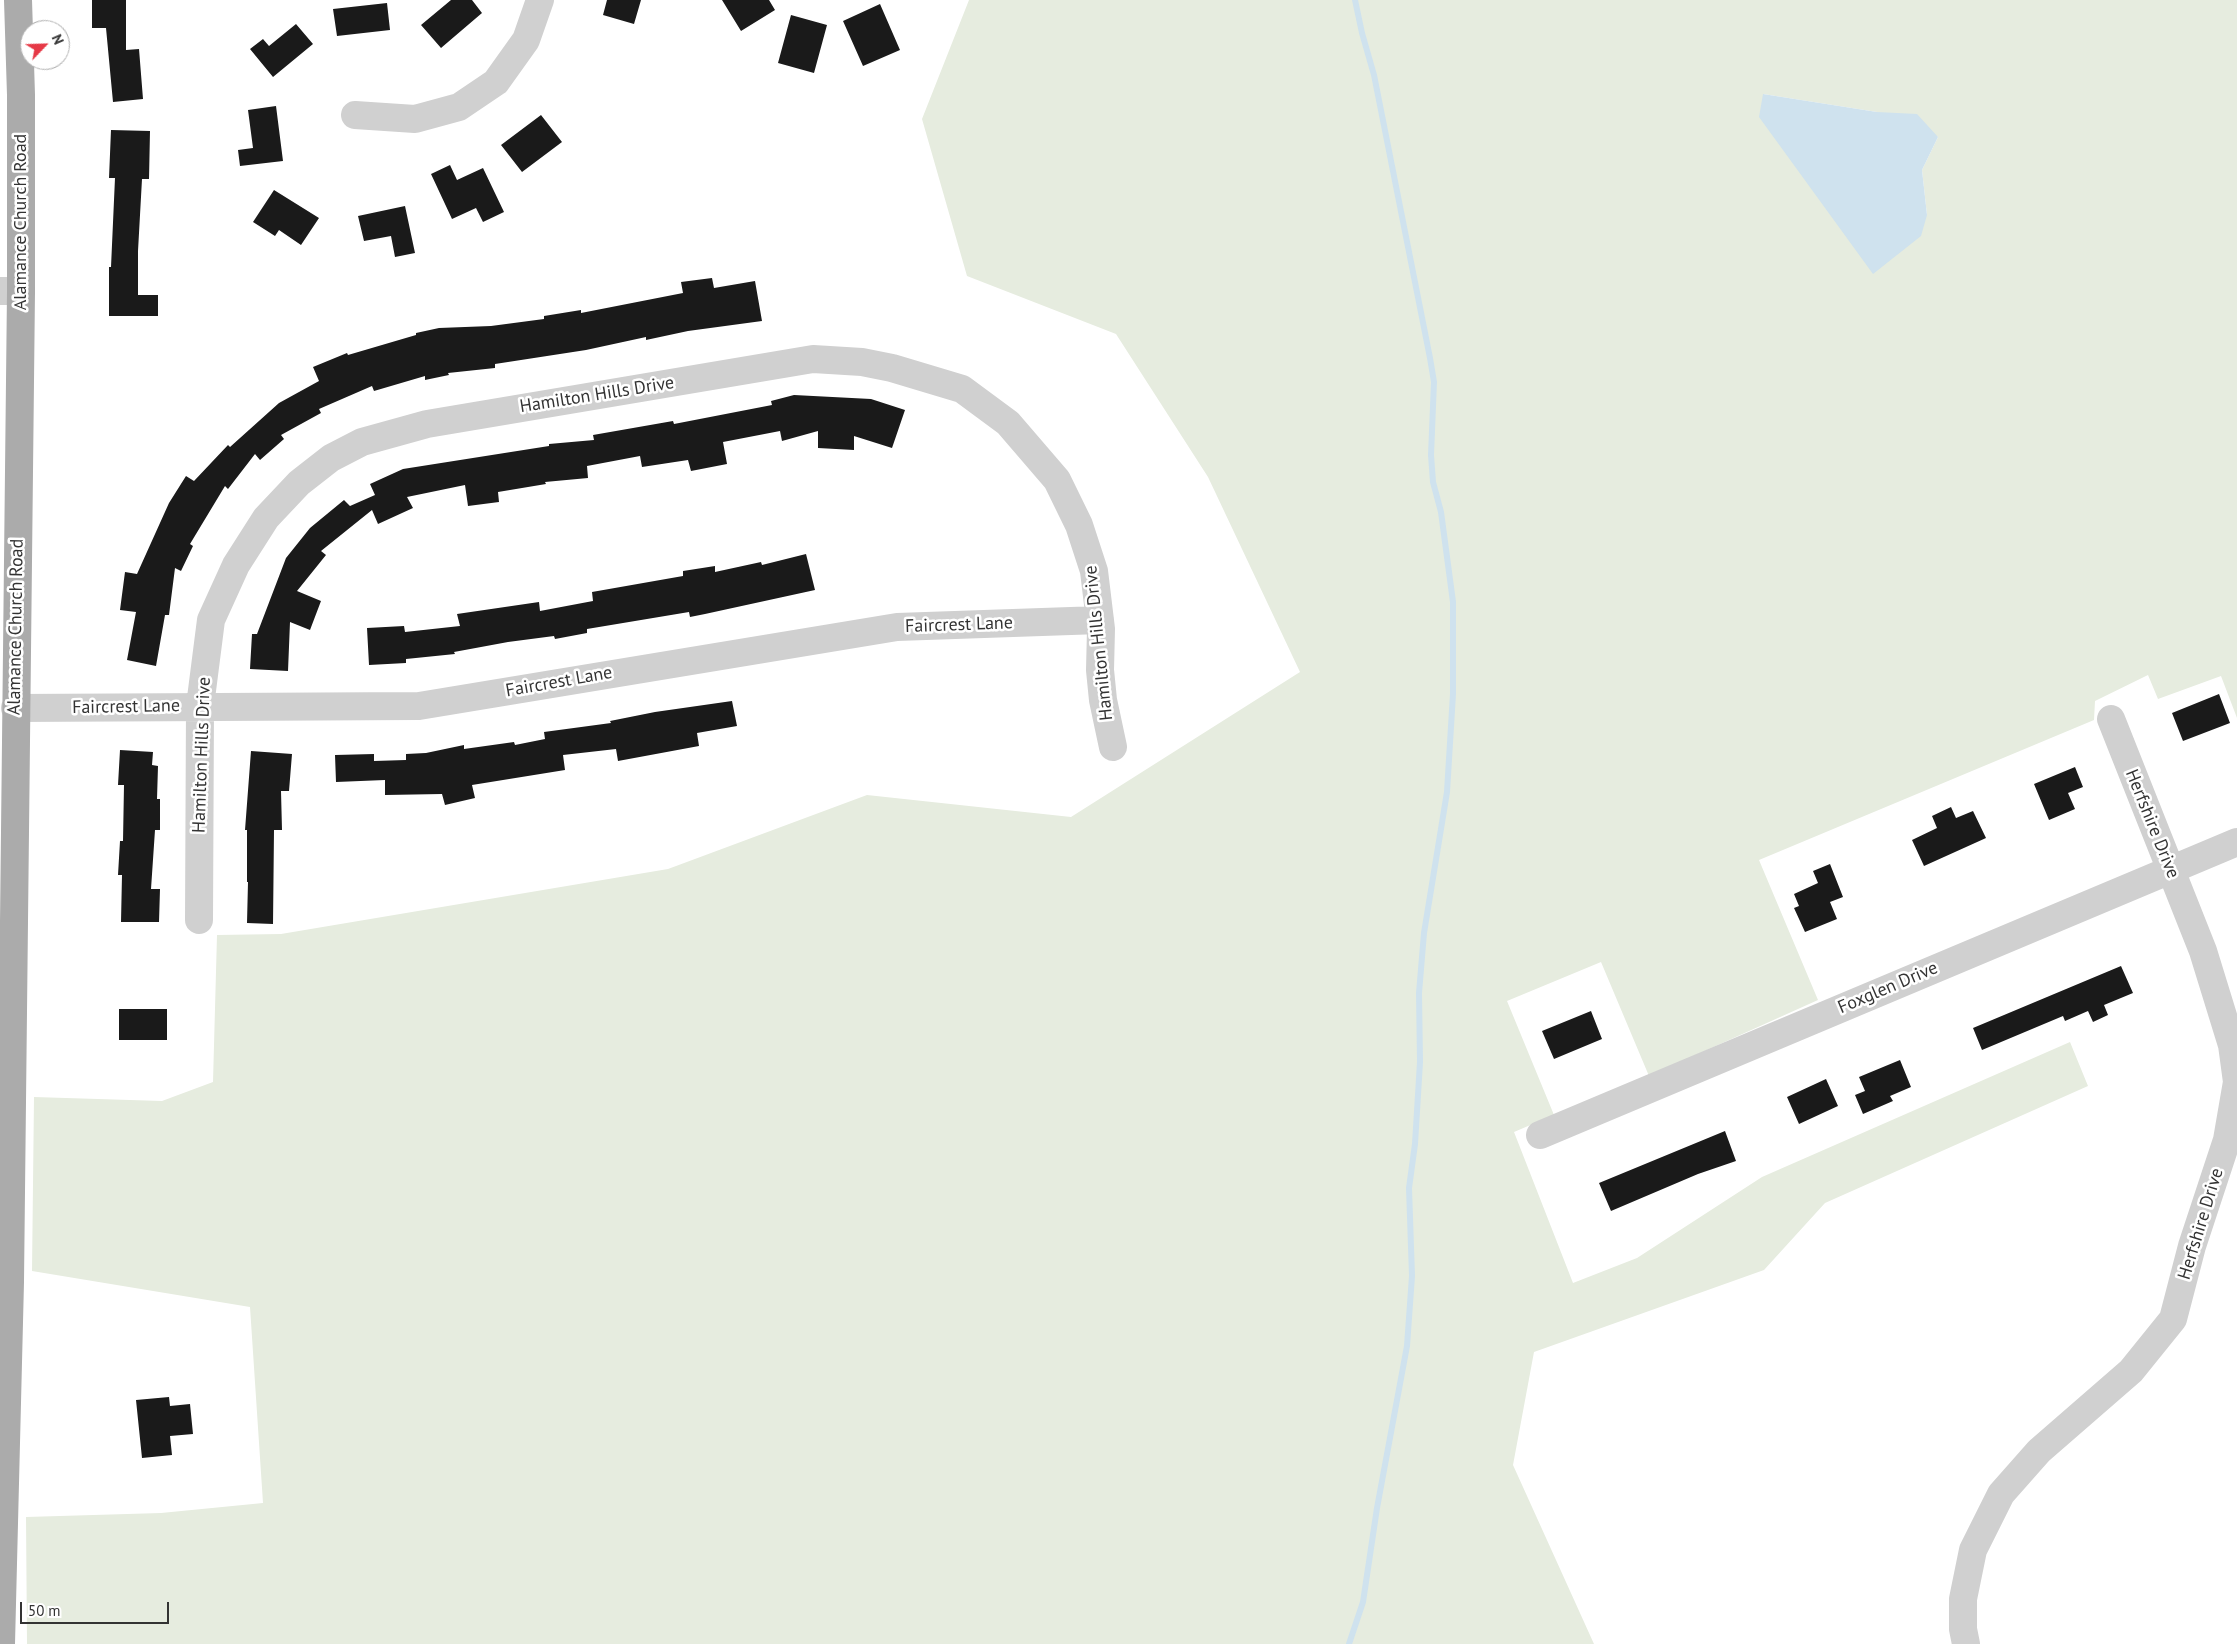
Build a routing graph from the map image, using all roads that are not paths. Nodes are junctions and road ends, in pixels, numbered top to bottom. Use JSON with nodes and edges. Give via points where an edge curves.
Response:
{"nodes":[{"id":1,"x":18,"y":0,"type":"edge"},
{"id":2,"x":540,"y":0,"type":"edge"},
{"id":3,"x":355,"y":115,"type":"dead end"},
{"id":4,"x":10,"y":291,"type":"edge"},
{"id":5,"x":1100,"y":620,"type":"junction"},
{"id":6,"x":200,"y":706,"type":"junction"},
{"id":7,"x":15,"y":708,"type":"junction"},
{"id":8,"x":2110,"y":719,"type":"dead end"},
{"id":9,"x":1112,"y":747,"type":"dead end"},
{"id":10,"x":2237,"y":842,"type":"edge"},
{"id":11,"x":2170,"y":870,"type":"junction"},
{"id":12,"x":199,"y":920,"type":"dead end"},
{"id":13,"x":1540,"y":1135,"type":"dead end"},
{"id":14,"x":2,"y":1477,"type":"edge"},
{"id":15,"x":2,"y":1644,"type":"edge"},
{"id":16,"x":1966,"y":1644,"type":"edge"}],
"edges":[{"from":1,"to":4,"type":"main road","name":"Alamance Church Road","via":[[21,95]]},
{"from":2,"to":3,"type":"street","via":[[526,40],[496,82],[459,107],[414,119]]},
{"from":4,"to":7,"type":"main road","name":"Alamance Church Road"},
{"from":5,"to":6,"type":"street","name":"Faircrest Lane","via":[[897,627],[419,706]]},
{"from":5,"to":6,"type":"street","name":"Hamilton Hills Drive","via":[[1094,571],[1079,525],[1057,480],[1008,423],[962,389],[869,364],[813,359],[427,424],[362,442],[331,458],[299,484],[266,518],[236,564],[211,620]]},
{"from":5,"to":9,"type":"street","name":"Hamilton Hills Drive","via":[[1103,700]]},
{"from":6,"to":7,"type":"street","name":"Faircrest Lane"},
{"from":6,"to":12,"type":"street","name":"Hamilton Hills Drive"},
{"from":7,"to":14,"type":"main road","name":"Alamance Church Road","via":[[10,1282]]},
{"from":8,"to":11,"type":"street","name":"Herfshire Drive"},
{"from":10,"to":11,"type":"street","name":"Foxglen Drive"},
{"from":11,"to":13,"type":"street","name":"Foxglen Drive"},
{"from":11,"to":16,"type":"street","name":"Herfshire Drive","via":[[2203,951],[2232,1045],[2237,1082],[2227,1140],[2192,1246],[2173,1319],[2131,1371],[2039,1451],[2001,1494],[1973,1550],[1963,1599]]},
{"from":14,"to":15,"type":"main road","name":"Alamance Church Road"}]}
